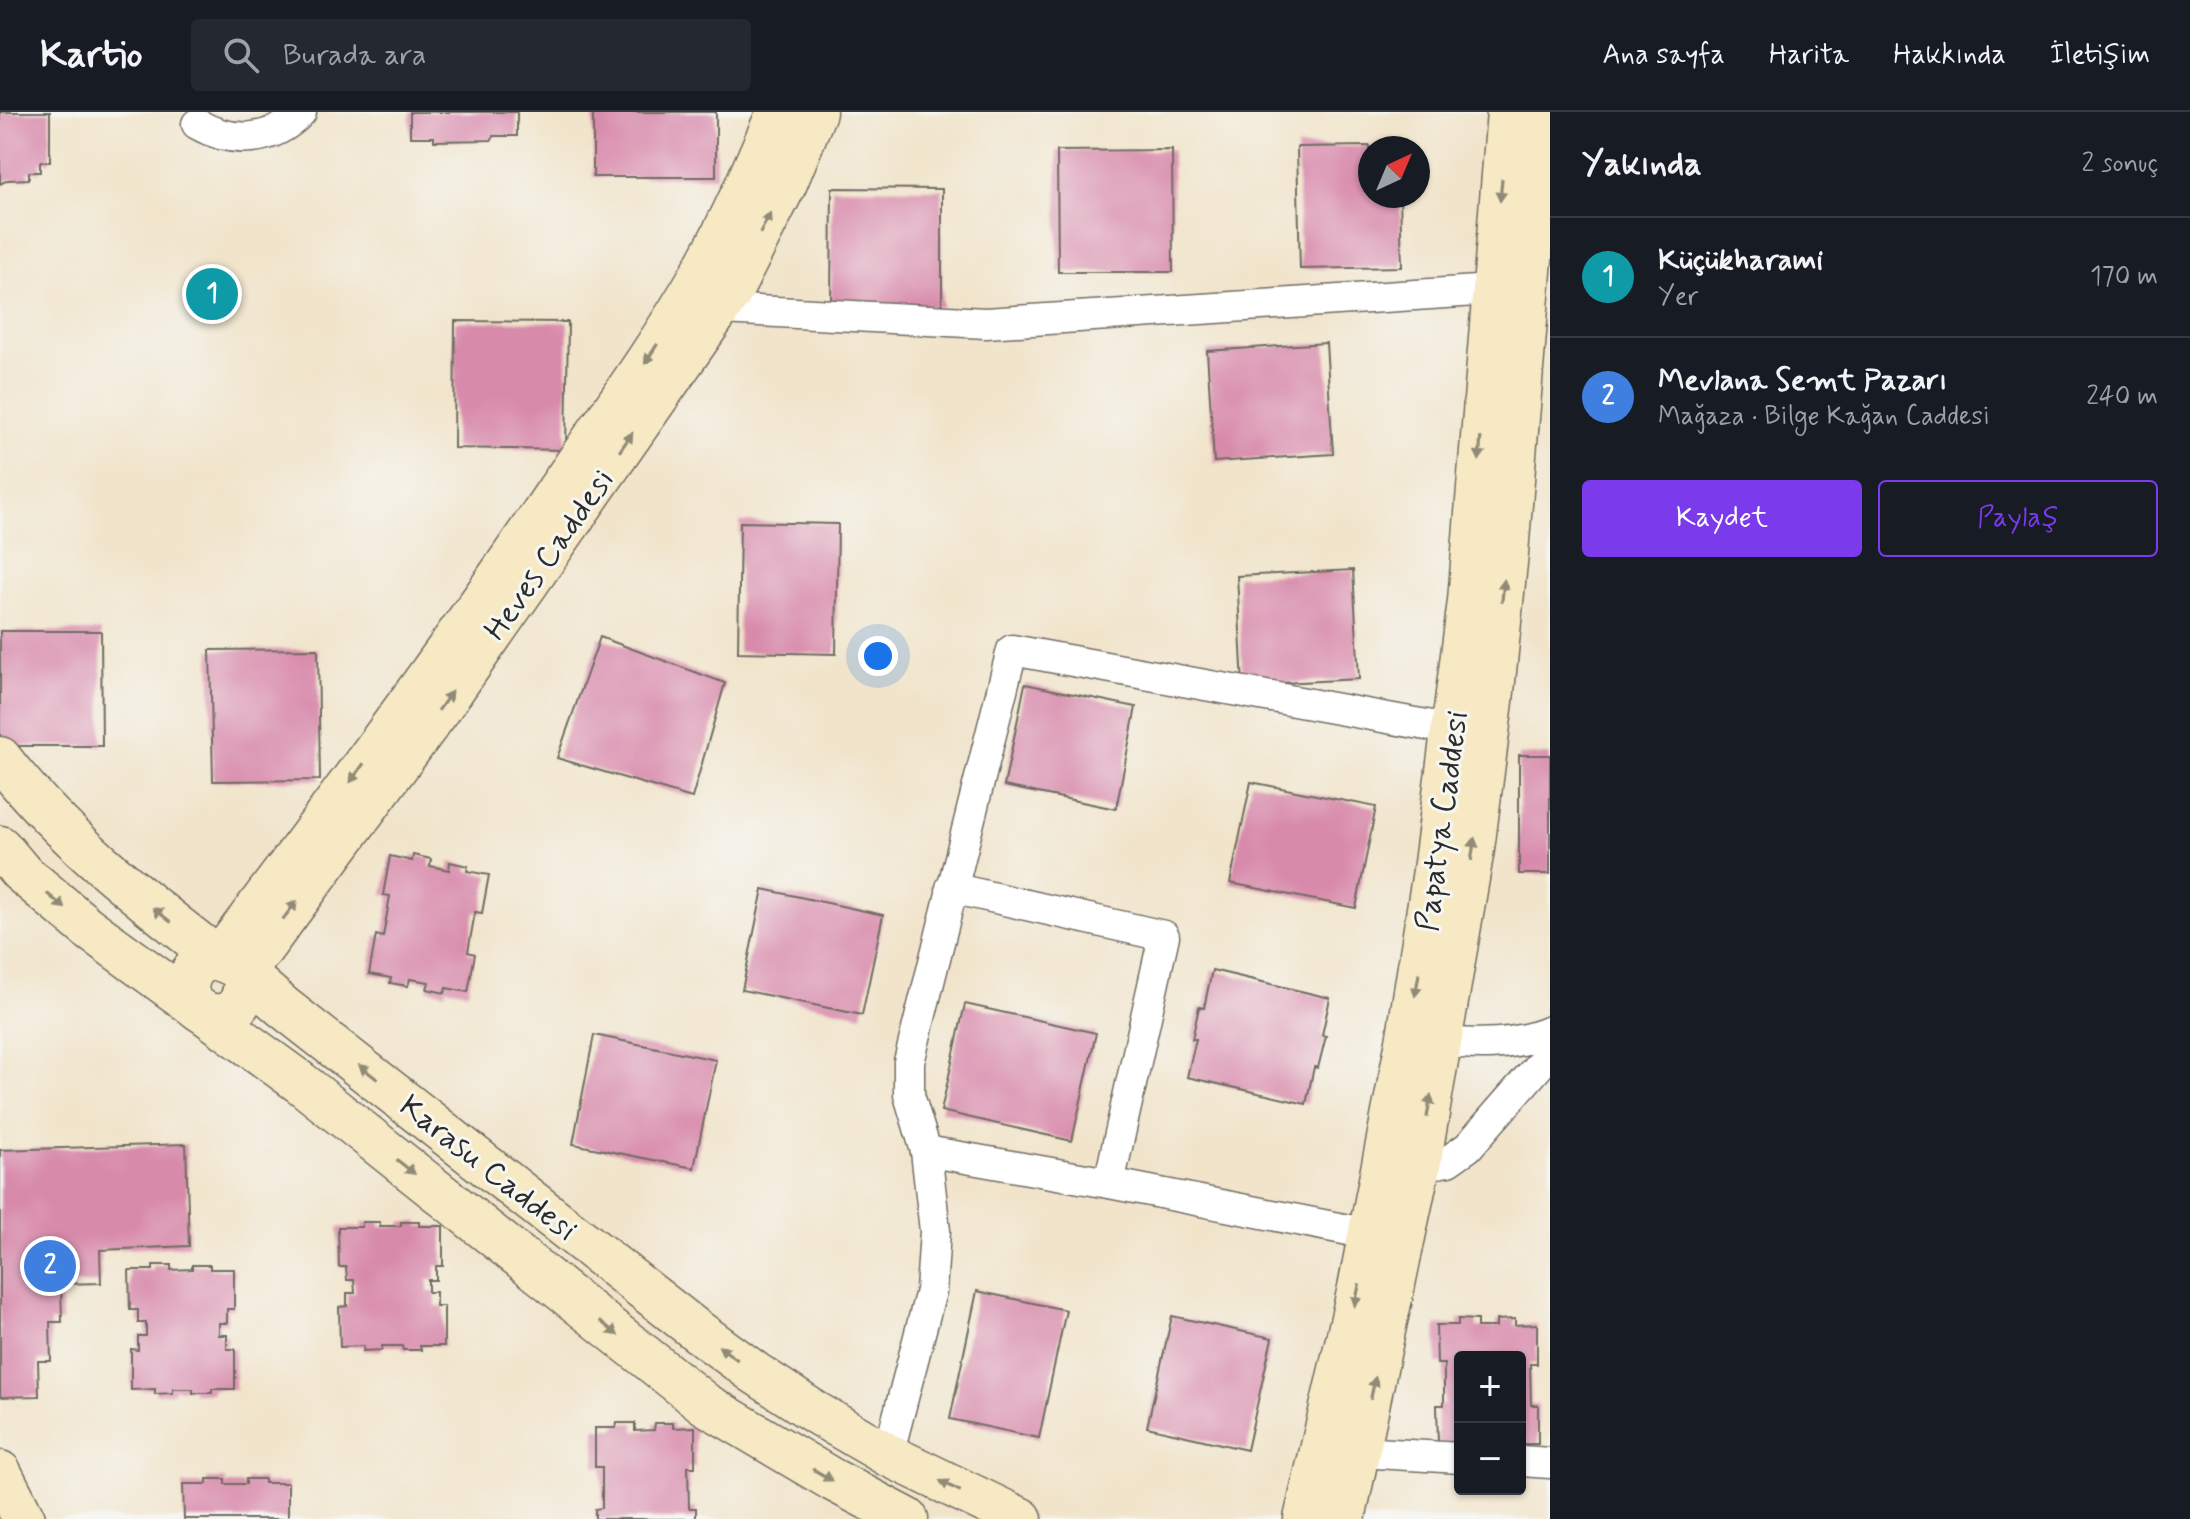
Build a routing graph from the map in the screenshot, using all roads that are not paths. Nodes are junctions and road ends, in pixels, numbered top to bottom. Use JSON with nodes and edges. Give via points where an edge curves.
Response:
{"nodes":[{"id":1,"x":301,"y":112,"type":"edge"},
{"id":2,"x":778,"y":112,"type":"edge"},
{"id":3,"x":815,"y":112,"type":"edge"},
{"id":4,"x":1508,"y":112,"type":"edge"},
{"id":5,"x":1543,"y":112,"type":"edge"},
{"id":6,"x":197,"y":124,"type":"dead end"},
{"id":7,"x":1492,"y":290,"type":"junction"},
{"id":8,"x":700,"y":308,"type":"junction"},
{"id":9,"x":1454,"y":730,"type":"junction"},
{"id":10,"x":0,"y":758,"type":"edge"},
{"id":11,"x":0,"y":847,"type":"edge"},
{"id":12,"x":951,"y":888,"type":"junction"},
{"id":13,"x":231,"y":966,"type":"junction"},
{"id":14,"x":199,"y":1010,"type":"junction"},
{"id":15,"x":1550,"y":1031,"type":"edge"},
{"id":16,"x":1424,"y":1039,"type":"junction"},
{"id":17,"x":1550,"y":1053,"type":"edge"},
{"id":18,"x":926,"y":1151,"type":"junction"},
{"id":19,"x":1402,"y":1161,"type":"junction"},
{"id":20,"x":1109,"y":1183,"type":"junction"},
{"id":21,"x":1369,"y":1234,"type":"junction"},
{"id":22,"x":1359,"y":1452,"type":"junction"},
{"id":23,"x":888,"y":1455,"type":"junction"},
{"id":24,"x":1454,"y":1458,"type":"edge"},
{"id":25,"x":1526,"y":1461,"type":"edge"},
{"id":26,"x":1550,"y":1463,"type":"edge"},
{"id":27,"x":0,"y":1472,"type":"edge"},
{"id":28,"x":24,"y":1519,"type":"edge"},
{"id":29,"x":907,"y":1519,"type":"edge"},
{"id":30,"x":1021,"y":1519,"type":"edge"},
{"id":31,"x":1305,"y":1519,"type":"edge"},
{"id":32,"x":1344,"y":1519,"type":"edge"}],
"edges":[{"from":1,"to":6,"type":"street","via":[[278,130],[254,138],[225,136]]},
{"from":2,"to":8,"type":"street","name":"Heves Caddesi","via":[[735,209]]},
{"from":8,"to":3,"type":"street","name":"Heves Caddesi","one_way":true,"via":[[731,292]]},
{"from":4,"to":7,"type":"street","name":"Papatya Caddesi","one_way":true},
{"from":16,"to":5,"type":"street","name":"Papatya Caddesi","one_way":true,"via":[[1471,864],[1492,701]]},
{"from":7,"to":8,"type":"street","via":[[986,323]]},
{"from":7,"to":9,"type":"street","name":"Papatya Caddesi","one_way":true},
{"from":8,"to":13,"type":"street","name":"Heves Caddesi","one_way":true,"via":[[280,877]]},
{"from":13,"to":8,"type":"street","name":"Heves Caddesi","one_way":true,"via":[[438,711]]},
{"from":9,"to":12,"type":"street","via":[[1012,650]]},
{"from":9,"to":16,"type":"street","name":"Papatya Caddesi","one_way":true},
{"from":13,"to":10,"type":"street","name":"Karasu Caddesi","one_way":true,"via":[[117,880]]},
{"from":11,"to":14,"type":"street","name":"Karasu Caddesi","one_way":true,"via":[[77,919]]},
{"from":12,"to":18,"type":"street","via":[[909,1062],[909,1095]]},
{"from":12,"to":20,"type":"street","via":[[1164,936]]},
{"from":13,"to":14,"type":"street","via":[[245,994],[235,1010],[217,1016]]},
{"from":23,"to":13,"type":"street","name":"Karasu Caddesi","one_way":true,"via":[[816,1413],[696,1330]]},
{"from":14,"to":29,"type":"street","name":"Karasu Caddesi","one_way":true,"via":[[301,1083],[705,1404]]},
{"from":15,"to":16,"type":"street","via":[[1482,1045]]},
{"from":16,"to":19,"type":"street","name":"Papatya Caddesi"},
{"from":17,"to":19,"type":"street","via":[[1468,1147],[1448,1161]]},
{"from":18,"to":20,"type":"street"},
{"from":18,"to":23,"type":"street","via":[[935,1231],[931,1291]]},
{"from":19,"to":21,"type":"street","name":"Papatya Caddesi"},
{"from":22,"to":19,"type":"street","name":"Papatya Caddesi","one_way":true},
{"from":20,"to":21,"type":"street"},
{"from":21,"to":31,"type":"street","name":"Papatya Caddesi","one_way":true},
{"from":22,"to":24,"type":"street"},
{"from":22,"to":32,"type":"street","name":"Papatya Caddesi"},
{"from":30,"to":23,"type":"street","name":"Karasu Caddesi","one_way":true},
{"from":25,"to":26,"type":"street"},
{"from":27,"to":28,"type":"street"}]}
